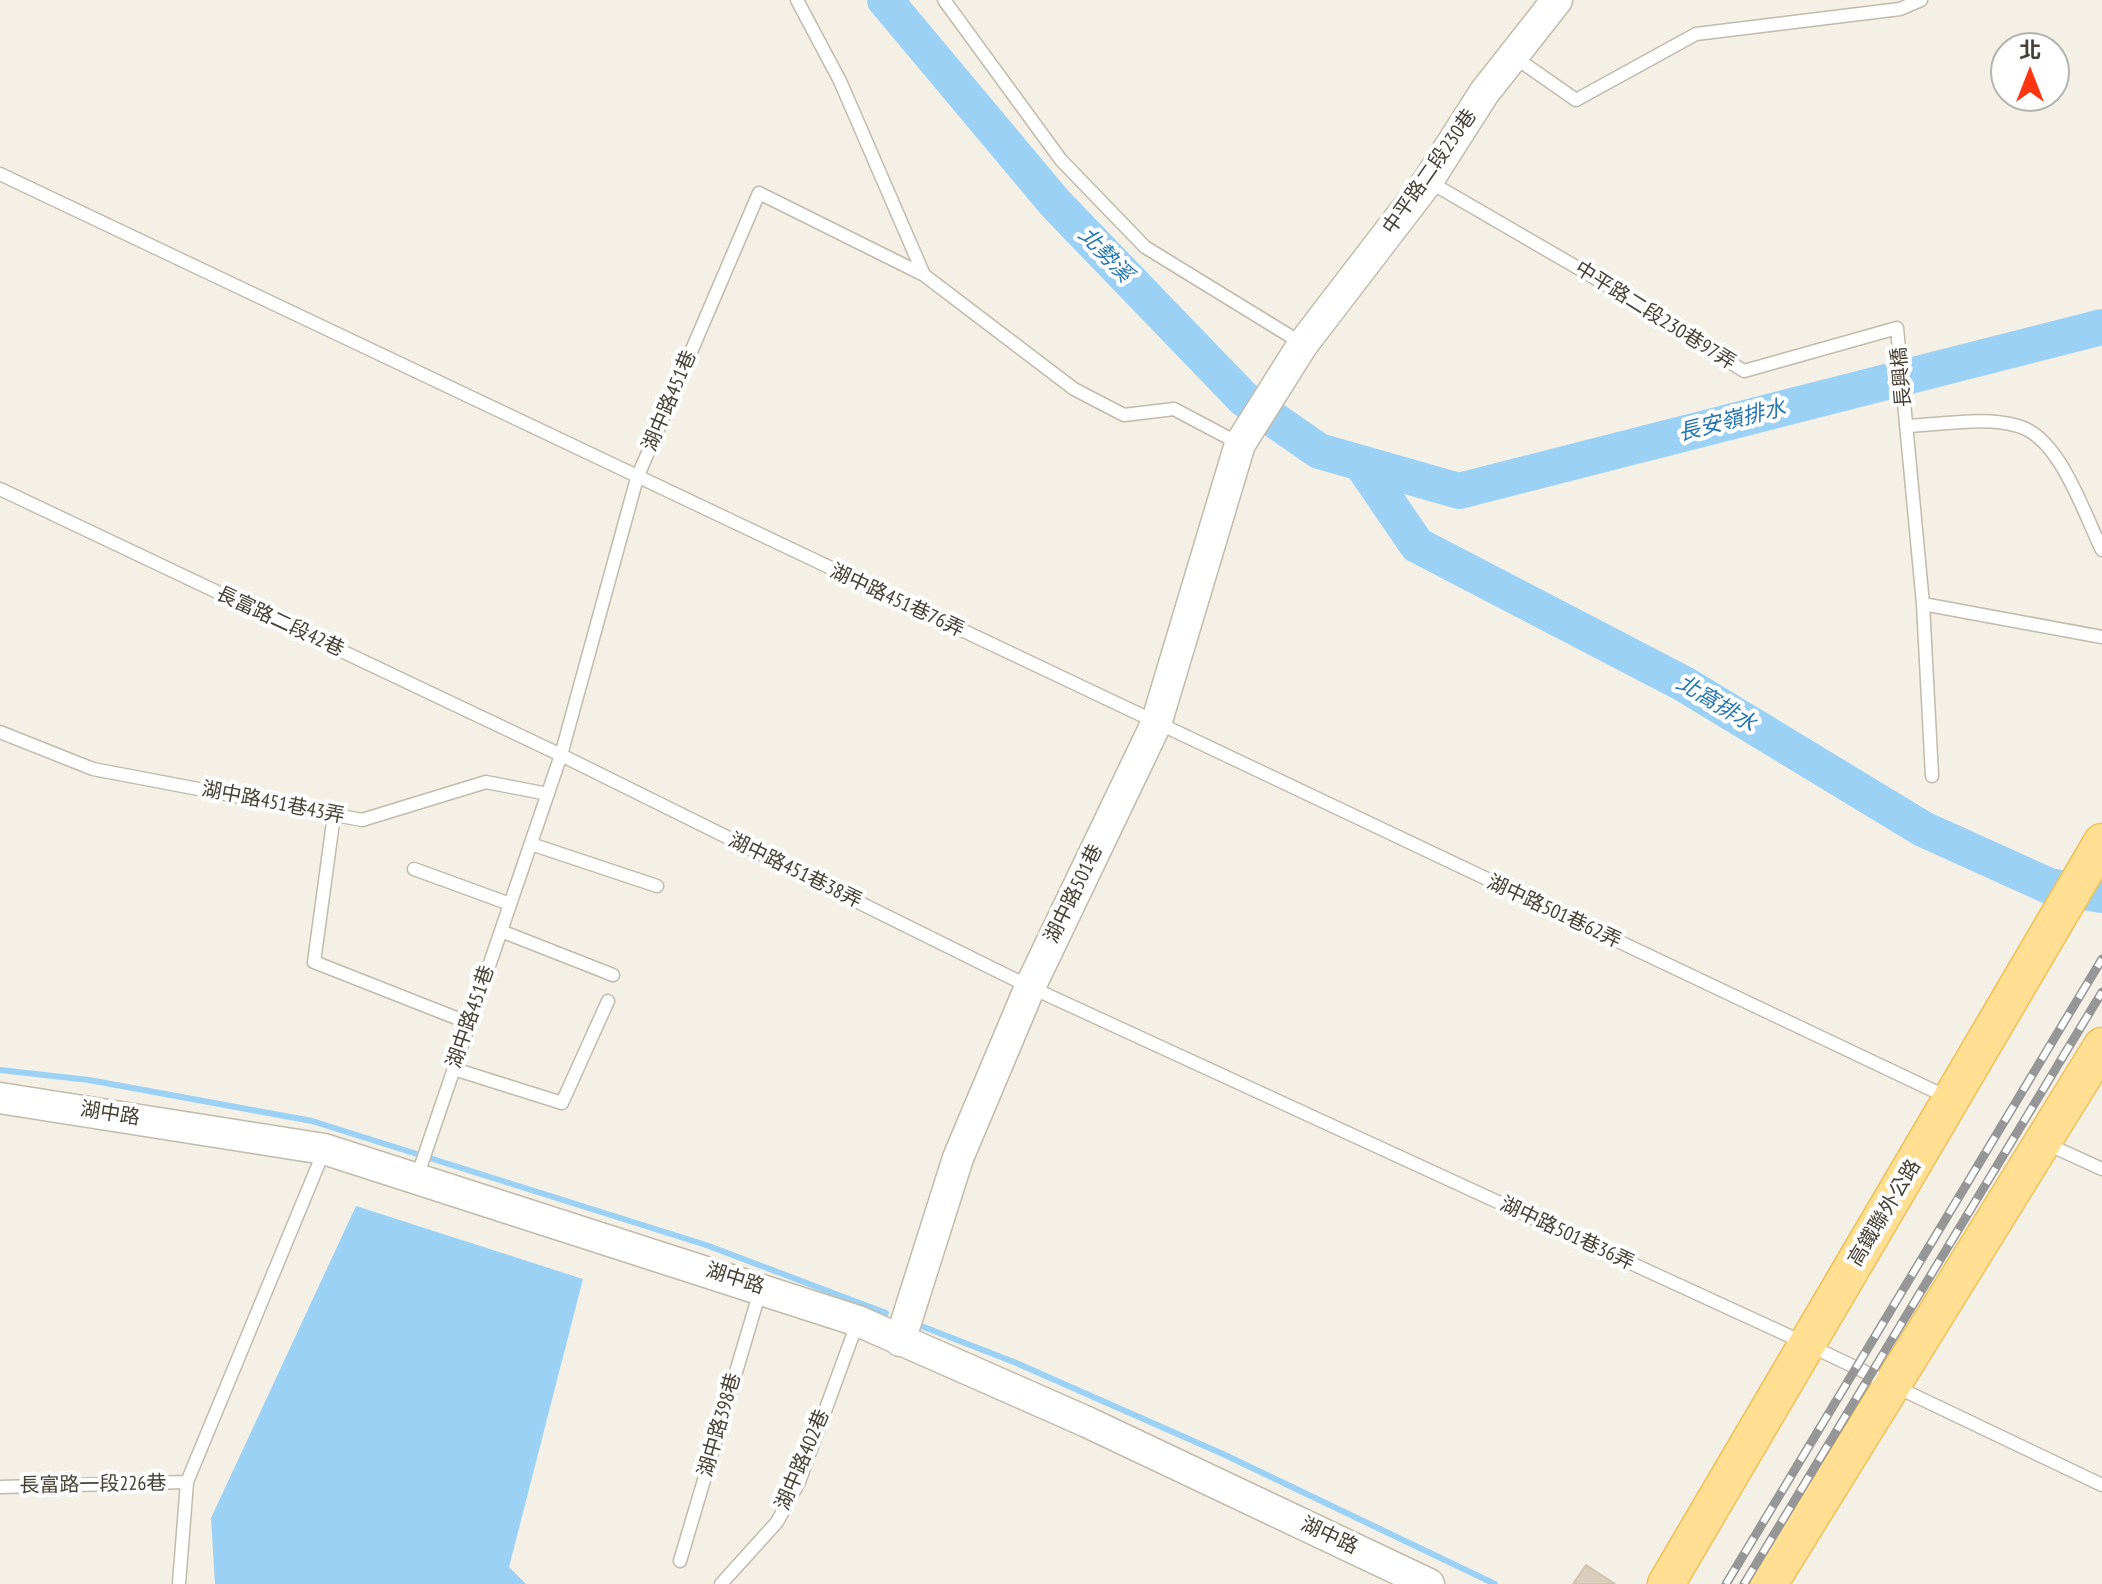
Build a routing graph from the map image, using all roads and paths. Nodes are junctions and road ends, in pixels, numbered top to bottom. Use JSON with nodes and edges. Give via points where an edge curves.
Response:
{"nodes":[{"id":1,"x":797,"y":0,"type":"edge"},
{"id":2,"x":944,"y":0,"type":"edge"},
{"id":3,"x":1557,"y":0,"type":"edge"},
{"id":4,"x":1921,"y":0,"type":"edge"},
{"id":5,"x":1513,"y":56,"type":"junction"},
{"id":6,"x":0,"y":174,"type":"edge"},
{"id":7,"x":1428,"y":181,"type":"junction"},
{"id":8,"x":924,"y":275,"type":"junction"},
{"id":9,"x":1897,"y":328,"type":"joint"},
{"id":10,"x":1303,"y":344,"type":"junction"},
{"id":11,"x":1906,"y":426,"type":"junction"},
{"id":12,"x":1240,"y":444,"type":"junction"},
{"id":13,"x":637,"y":478,"type":"junction"},
{"id":14,"x":0,"y":489,"type":"edge"},
{"id":15,"x":2102,"y":550,"type":"edge"},
{"id":16,"x":1923,"y":604,"type":"junction"},
{"id":17,"x":2102,"y":637,"type":"edge"},
{"id":18,"x":1156,"y":724,"type":"junction"},
{"id":19,"x":0,"y":732,"type":"edge"},
{"id":20,"x":561,"y":755,"type":"junction"},
{"id":21,"x":1932,"y":776,"type":"dead end"},
{"id":22,"x":548,"y":794,"type":"junction"},
{"id":23,"x":334,"y":815,"type":"junction"},
{"id":24,"x":2102,"y":842,"type":"edge"},
{"id":25,"x":531,"y":844,"type":"junction"},
{"id":26,"x":414,"y":869,"type":"dead end"},
{"id":27,"x":657,"y":886,"type":"dead end"},
{"id":28,"x":510,"y":904,"type":"junction"},
{"id":29,"x":501,"y":931,"type":"junction"},
{"id":30,"x":613,"y":975,"type":"dead end"},
{"id":31,"x":1030,"y":987,"type":"junction"},
{"id":32,"x":608,"y":1001,"type":"dead end"},
{"id":33,"x":469,"y":1023,"type":"junction"},
{"id":34,"x":2102,"y":1046,"type":"edge"},
{"id":35,"x":454,"y":1069,"type":"junction"},
{"id":36,"x":0,"y":1098,"type":"edge"},
{"id":37,"x":1952,"y":1100,"type":"junction"},
{"id":38,"x":2042,"y":1142,"type":"junction"},
{"id":39,"x":324,"y":1149,"type":"junction"},
{"id":40,"x":2102,"y":1169,"type":"edge"},
{"id":41,"x":416,"y":1179,"type":"junction"},
{"id":42,"x":761,"y":1288,"type":"junction"},
{"id":43,"x":858,"y":1321,"type":"junction"},
{"id":44,"x":900,"y":1341,"type":"junction"},
{"id":45,"x":1807,"y":1345,"type":"junction"},
{"id":46,"x":1892,"y":1385,"type":"junction"},
{"id":47,"x":187,"y":1482,"type":"junction"},
{"id":48,"x":2102,"y":1485,"type":"edge"},
{"id":49,"x":0,"y":1487,"type":"edge"},
{"id":50,"x":680,"y":1561,"type":"dead end"},
{"id":51,"x":179,"y":1584,"type":"edge"},
{"id":52,"x":721,"y":1584,"type":"edge"},
{"id":53,"x":1429,"y":1584,"type":"edge"},
{"id":54,"x":1666,"y":1584,"type":"edge"},
{"id":55,"x":1769,"y":1584,"type":"edge"}],
"edges":[{"from":1,"to":8,"type":"lane","via":[[840,81]]},
{"from":2,"to":10,"type":"lane","via":[[1061,160],[1145,247]]},
{"from":3,"to":5,"type":"street","name":"中平路二段230巷"},
{"from":4,"to":5,"type":"lane","via":[[1900,9],[1696,34],[1576,100]]},
{"from":5,"to":7,"type":"street","name":"中平路二段230巷"},
{"from":6,"to":13,"type":"lane","name":"湖中路451巷76弄"},
{"from":7,"to":9,"type":"lane","name":"中平路二段230巷97弄","via":[[1744,371]]},
{"from":7,"to":10,"type":"street","name":"中平路二段230巷"},
{"from":8,"to":12,"type":"lane","name":"湖中路451巷","via":[[1074,389],[1124,415],[1174,409]]},
{"from":8,"to":13,"type":"lane","name":"湖中路451巷","via":[[759,193]]},
{"from":9,"to":11,"type":"lane","name":"長興橋"},
{"from":10,"to":12,"type":"street","name":"中平路二段230巷"},
{"from":11,"to":15,"type":"lane","via":[[2002,423],[2030,431],[2051,447]]},
{"from":11,"to":16,"type":"lane","name":"長興橋"},
{"from":12,"to":18,"type":"street","name":"湖中路501巷"},
{"from":13,"to":18,"type":"lane","name":"湖中路451巷76弄"},
{"from":13,"to":20,"type":"lane","name":"湖中路451巷"},
{"from":14,"to":20,"type":"lane","name":"長富路二段42巷"},
{"from":16,"to":17,"type":"lane"},
{"from":16,"to":21,"type":"lane","name":"長興橋"},
{"from":18,"to":31,"type":"street","name":"湖中路501巷"},
{"from":18,"to":37,"type":"lane","name":"湖中路501巷62弄"},
{"from":19,"to":23,"type":"lane","name":"湖中路451巷43弄","via":[[93,769]]},
{"from":20,"to":22,"type":"lane","name":"湖中路451巷"},
{"from":20,"to":31,"type":"lane","name":"湖中路451巷38弄"},
{"from":22,"to":23,"type":"lane","name":"湖中路451巷43弄","via":[[486,782],[362,820]]},
{"from":22,"to":25,"type":"lane","name":"湖中路451巷"},
{"from":23,"to":33,"type":"lane","via":[[314,962]]},
{"from":24,"to":37,"type":"main road","name":"高鐵聯外公路"},
{"from":25,"to":27,"type":"lane"},
{"from":25,"to":28,"type":"lane","name":"湖中路451巷"},
{"from":26,"to":28,"type":"lane"},
{"from":28,"to":29,"type":"lane","name":"湖中路451巷"},
{"from":29,"to":30,"type":"lane"},
{"from":29,"to":33,"type":"lane","name":"湖中路451巷"},
{"from":31,"to":44,"type":"street","name":"湖中路501巷","via":[[958,1158]]},
{"from":31,"to":45,"type":"lane","name":"湖中路501巷36弄"},
{"from":32,"to":35,"type":"lane","via":[[562,1103]]},
{"from":33,"to":35,"type":"lane","name":"湖中路451巷"},
{"from":34,"to":38,"type":"main road"},
{"from":35,"to":41,"type":"lane","name":"湖中路451巷"},
{"from":36,"to":39,"type":"street","name":"湖中路"},
{"from":37,"to":45,"type":"main road","name":"高鐵聯外公路"},
{"from":38,"to":40,"type":"lane"},
{"from":38,"to":46,"type":"main road"},
{"from":39,"to":41,"type":"street","name":"湖中路"},
{"from":39,"to":47,"type":"lane"},
{"from":41,"to":42,"type":"street","name":"湖中路"},
{"from":42,"to":43,"type":"street","name":"湖中路"},
{"from":42,"to":50,"type":"lane","name":"湖中路398巷"},
{"from":43,"to":44,"type":"street","name":"湖中路"},
{"from":43,"to":52,"type":"lane","name":"湖中路402巷","via":[[799,1482],[777,1522]]},
{"from":44,"to":53,"type":"street","name":"湖中路","via":[[1087,1422]]},
{"from":45,"to":46,"type":"lane","name":"湖中路501巷36弄"},
{"from":45,"to":54,"type":"main road","name":"高鐵聯外公路"},
{"from":46,"to":48,"type":"lane","name":"湖中路501巷36弄"},
{"from":46,"to":55,"type":"main road"},
{"from":47,"to":49,"type":"lane","name":"長富路一段226巷"},
{"from":47,"to":51,"type":"lane"}]}
